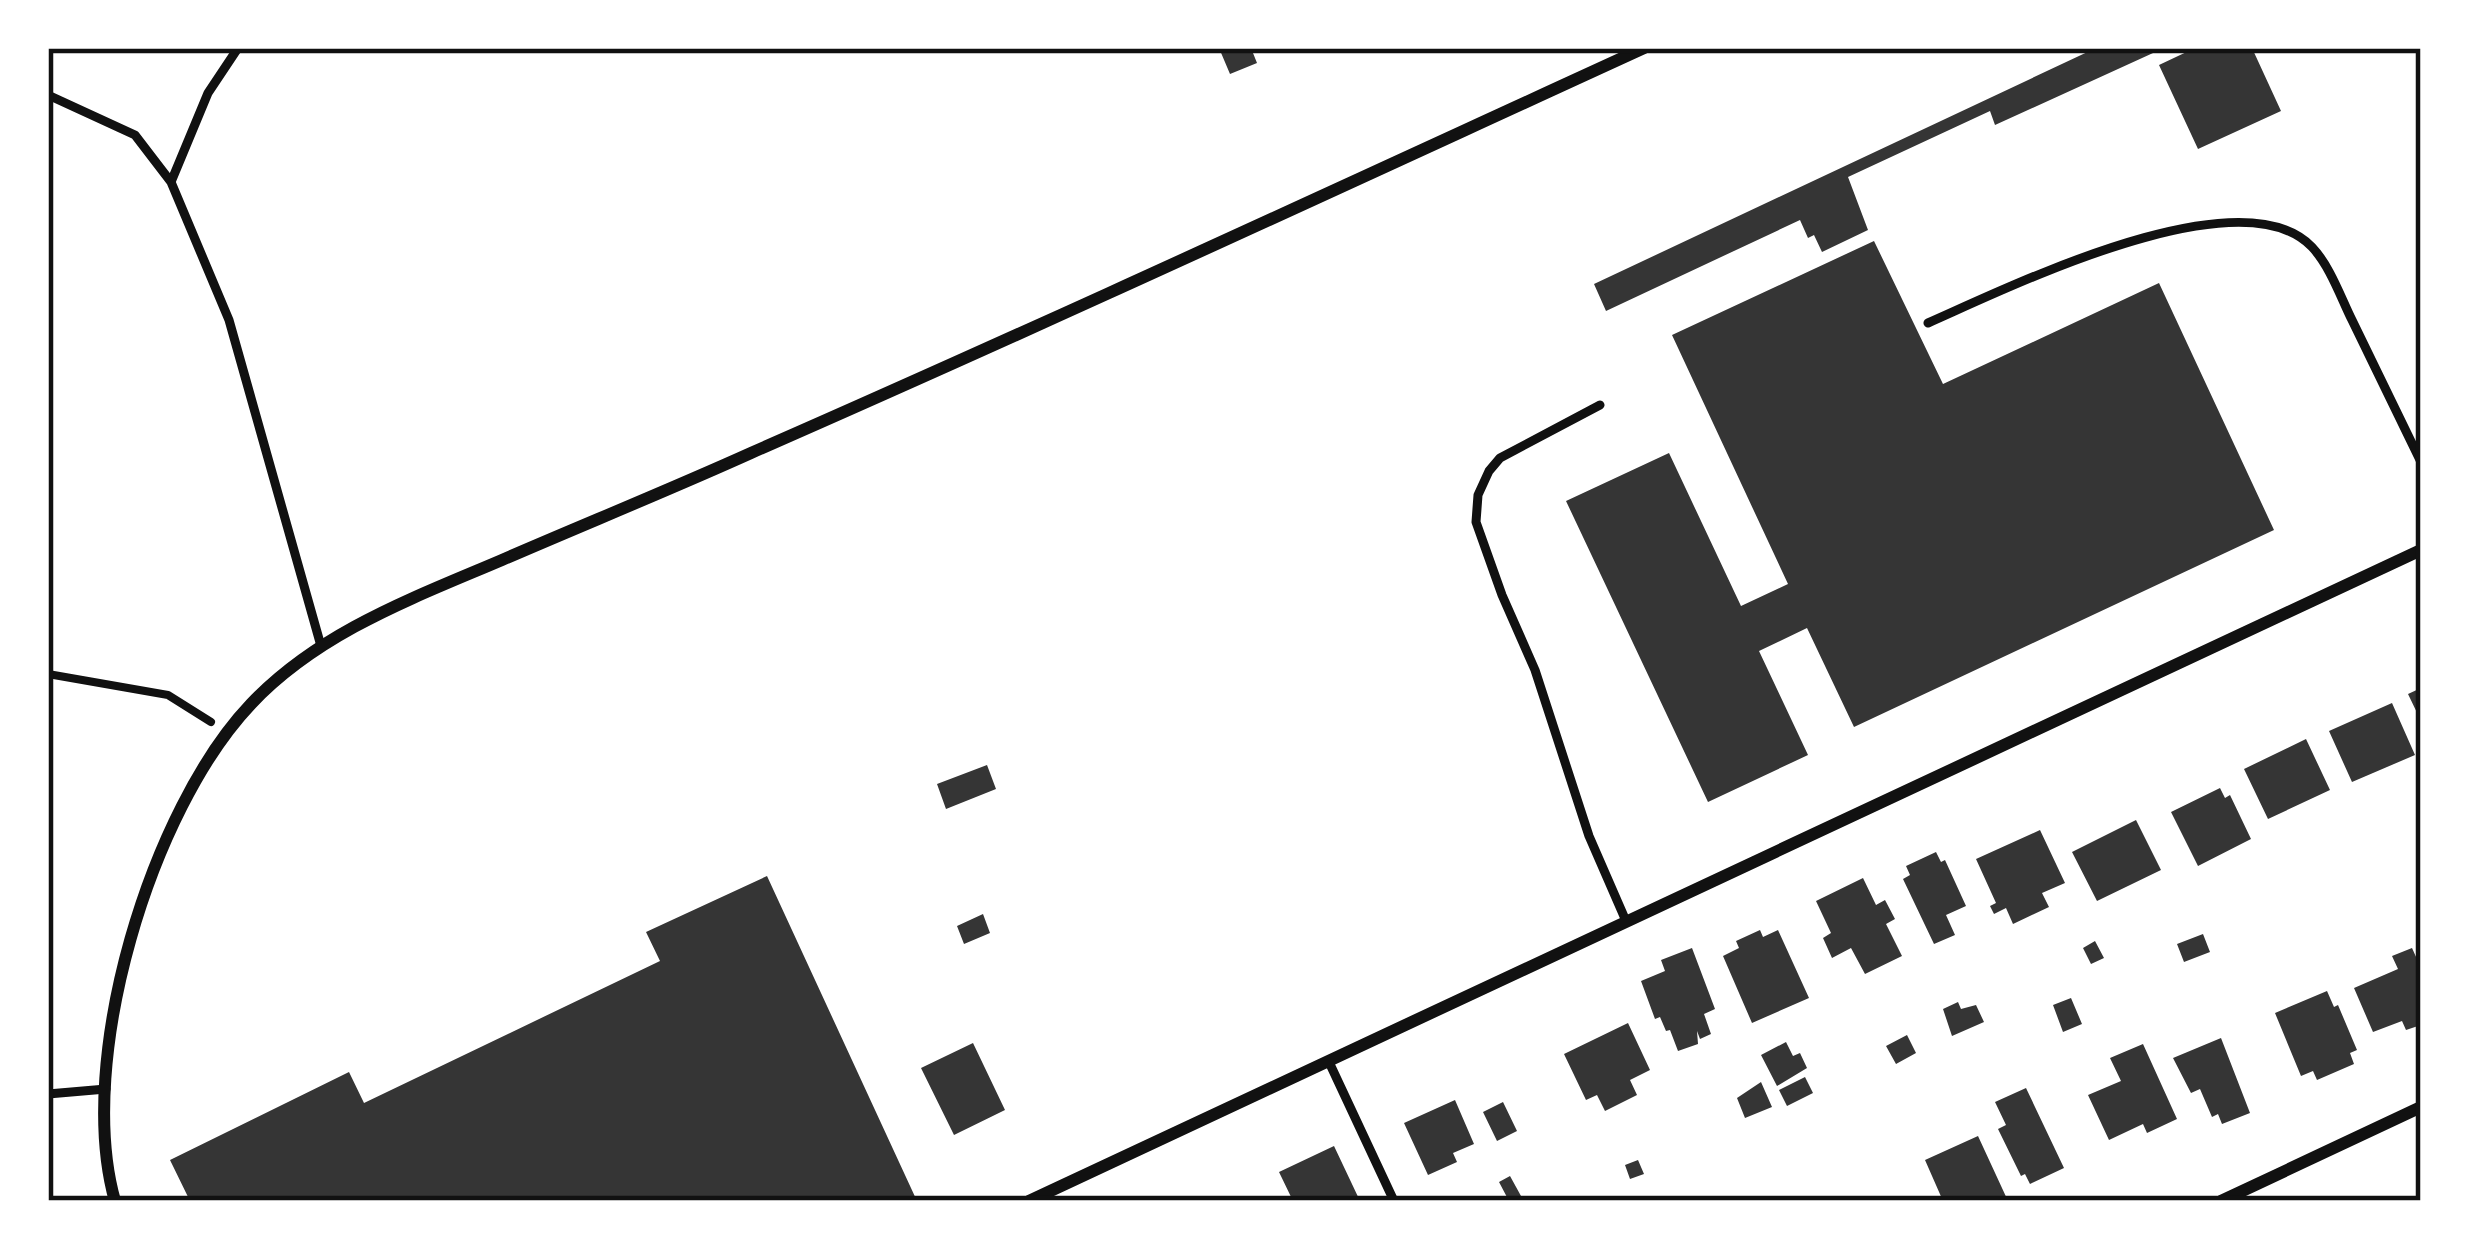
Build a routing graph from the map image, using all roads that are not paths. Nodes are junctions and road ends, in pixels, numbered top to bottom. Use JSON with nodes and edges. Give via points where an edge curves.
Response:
{"nodes":[{"id":1,"x":238,"y":48,"type":"edge"},
{"id":2,"x":1644,"y":48,"type":"edge"},
{"id":3,"x":48,"y":95,"type":"edge"},
{"id":4,"x":171,"y":182,"type":"junction"},
{"id":5,"x":1928,"y":323,"type":"dead end"},
{"id":6,"x":1600,"y":405,"type":"dead end"},
{"id":7,"x":2421,"y":462,"type":"edge"},
{"id":8,"x":2421,"y":550,"type":"edge"},
{"id":9,"x":321,"y":646,"type":"junction"},
{"id":10,"x":1625,"y":921,"type":"junction"},
{"id":11,"x":1329,"y":1062,"type":"junction"},
{"id":12,"x":106,"y":1089,"type":"junction"},
{"id":13,"x":48,"y":1094,"type":"edge"},
{"id":14,"x":2421,"y":1107,"type":"edge"},
{"id":15,"x":115,"y":1201,"type":"edge"},
{"id":16,"x":1029,"y":1201,"type":"edge"},
{"id":17,"x":1394,"y":1201,"type":"edge"},
{"id":18,"x":2221,"y":1201,"type":"edge"}],
"edges":[{"from":1,"to":4,"type":"lane","via":[[208,93]]},
{"from":2,"to":9,"type":"street","via":[[772,444],[392,607]]},
{"from":3,"to":4,"type":"lane","via":[[135,135]]},
{"from":4,"to":9,"type":"lane","via":[[229,320]]},
{"from":5,"to":7,"type":"lane","via":[[2100,249],[2165,231],[2216,223],[2292,233],[2313,248],[2336,288]]},
{"from":6,"to":10,"type":"lane","via":[[1500,458],[1478,495],[1476,522]]},
{"from":8,"to":10,"type":"street"},
{"from":9,"to":12,"type":"street","via":[[251,704],[175,821],[124,964]]},
{"from":10,"to":11,"type":"street"},
{"from":11,"to":16,"type":"street"},
{"from":11,"to":17,"type":"lane"},
{"from":12,"to":13,"type":"lane"},
{"from":12,"to":15,"type":"street"},
{"from":14,"to":18,"type":"street"}]}
